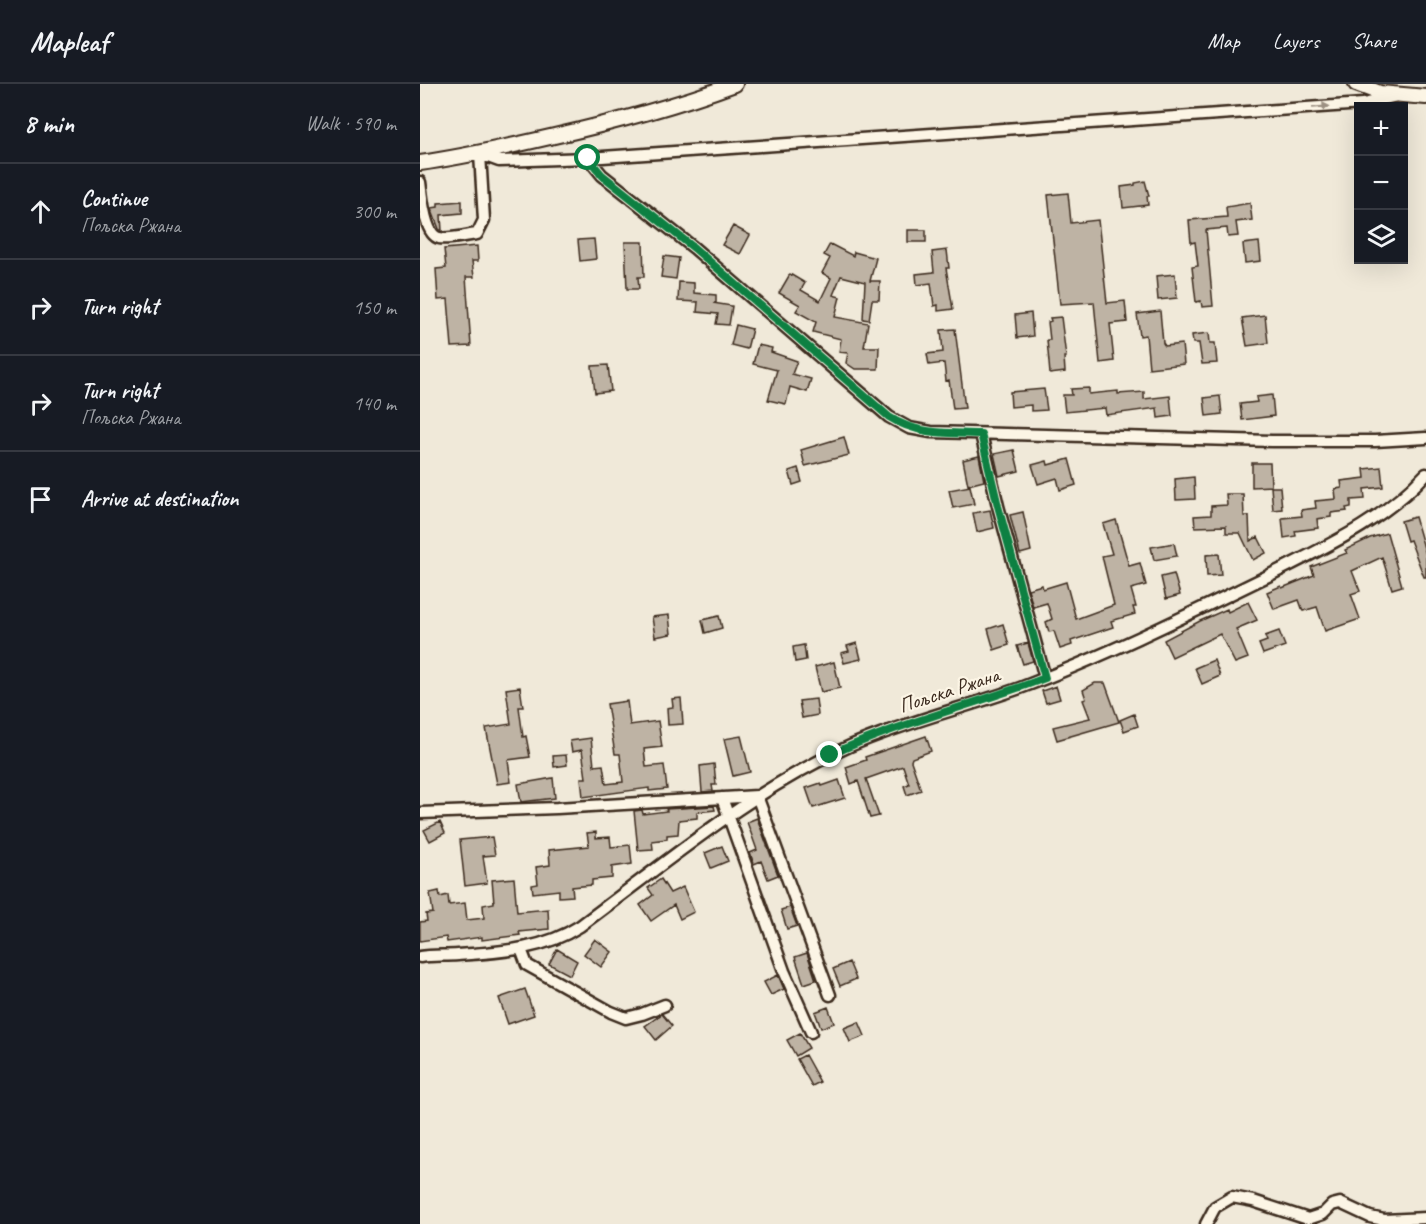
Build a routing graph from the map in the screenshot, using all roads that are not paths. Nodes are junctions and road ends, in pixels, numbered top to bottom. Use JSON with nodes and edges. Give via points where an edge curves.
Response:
{"nodes":[{"id":1,"x":735,"y":84,"type":"edge"},
{"id":2,"x":1356,"y":84,"type":"edge"},
{"id":3,"x":1399,"y":96,"type":"junction"},
{"id":4,"x":1426,"y":97,"type":"edge"},
{"id":5,"x":480,"y":154,"type":"junction"},
{"id":6,"x":588,"y":158,"type":"junction"},
{"id":7,"x":420,"y":163,"type":"edge"},
{"id":8,"x":420,"y":182,"type":"edge"},
{"id":9,"x":981,"y":434,"type":"junction"},
{"id":10,"x":1426,"y":438,"type":"edge"},
{"id":11,"x":1426,"y":474,"type":"edge"},
{"id":12,"x":1045,"y":678,"type":"junction"},
{"id":13,"x":757,"y":796,"type":"junction"},
{"id":14,"x":722,"y":798,"type":"junction"},
{"id":15,"x":420,"y":813,"type":"edge"},
{"id":16,"x":729,"y":816,"type":"junction"},
{"id":17,"x":521,"y":949,"type":"junction"},
{"id":18,"x":420,"y":957,"type":"edge"},
{"id":19,"x":830,"y":995,"type":"dead end"},
{"id":20,"x":666,"y":1005,"type":"dead end"},
{"id":21,"x":811,"y":1032,"type":"dead end"},
{"id":22,"x":1426,"y":1218,"type":"edge"},
{"id":23,"x":1206,"y":1224,"type":"edge"}],
"edges":[{"from":1,"to":5,"type":"main road","via":[[626,118]]},
{"from":2,"to":3,"type":"main road"},
{"from":3,"to":4,"type":"main road"},
{"from":6,"to":3,"type":"street","one_way":true,"via":[[1363,104]]},
{"from":5,"to":6,"type":"street","via":[[499,162]]},
{"from":5,"to":7,"type":"main road"},
{"from":5,"to":8,"type":"street","via":[[484,220],[477,234],[439,238],[431,233]]},
{"from":6,"to":9,"type":"street","via":[[602,175],[694,248],[889,417],[921,431]]},
{"from":9,"to":10,"type":"street","via":[[1272,441]]},
{"from":9,"to":12,"type":"street"},
{"from":11,"to":12,"type":"street","name":"Пољска Ржана","via":[[1381,515],[1344,538],[1164,627]]},
{"from":12,"to":13,"type":"street","name":"Пољска Ржана","via":[[872,736]]},
{"from":13,"to":14,"type":"street"},
{"from":13,"to":16,"type":"street","name":"Пољска Ржана"},
{"from":13,"to":19,"type":"street"},
{"from":14,"to":15,"type":"street"},
{"from":14,"to":16,"type":"street"},
{"from":16,"to":17,"type":"street","name":"Пољска Ржана","via":[[571,932]]},
{"from":16,"to":21,"type":"street","via":[[784,971]]},
{"from":17,"to":18,"type":"street","name":"Пољска Ржана"},
{"from":17,"to":20,"type":"street","via":[[527,965],[626,1018]]},
{"from":22,"to":23,"type":"street","via":[[1384,1220],[1340,1203],[1308,1219],[1232,1197],[1215,1207]]}]}
